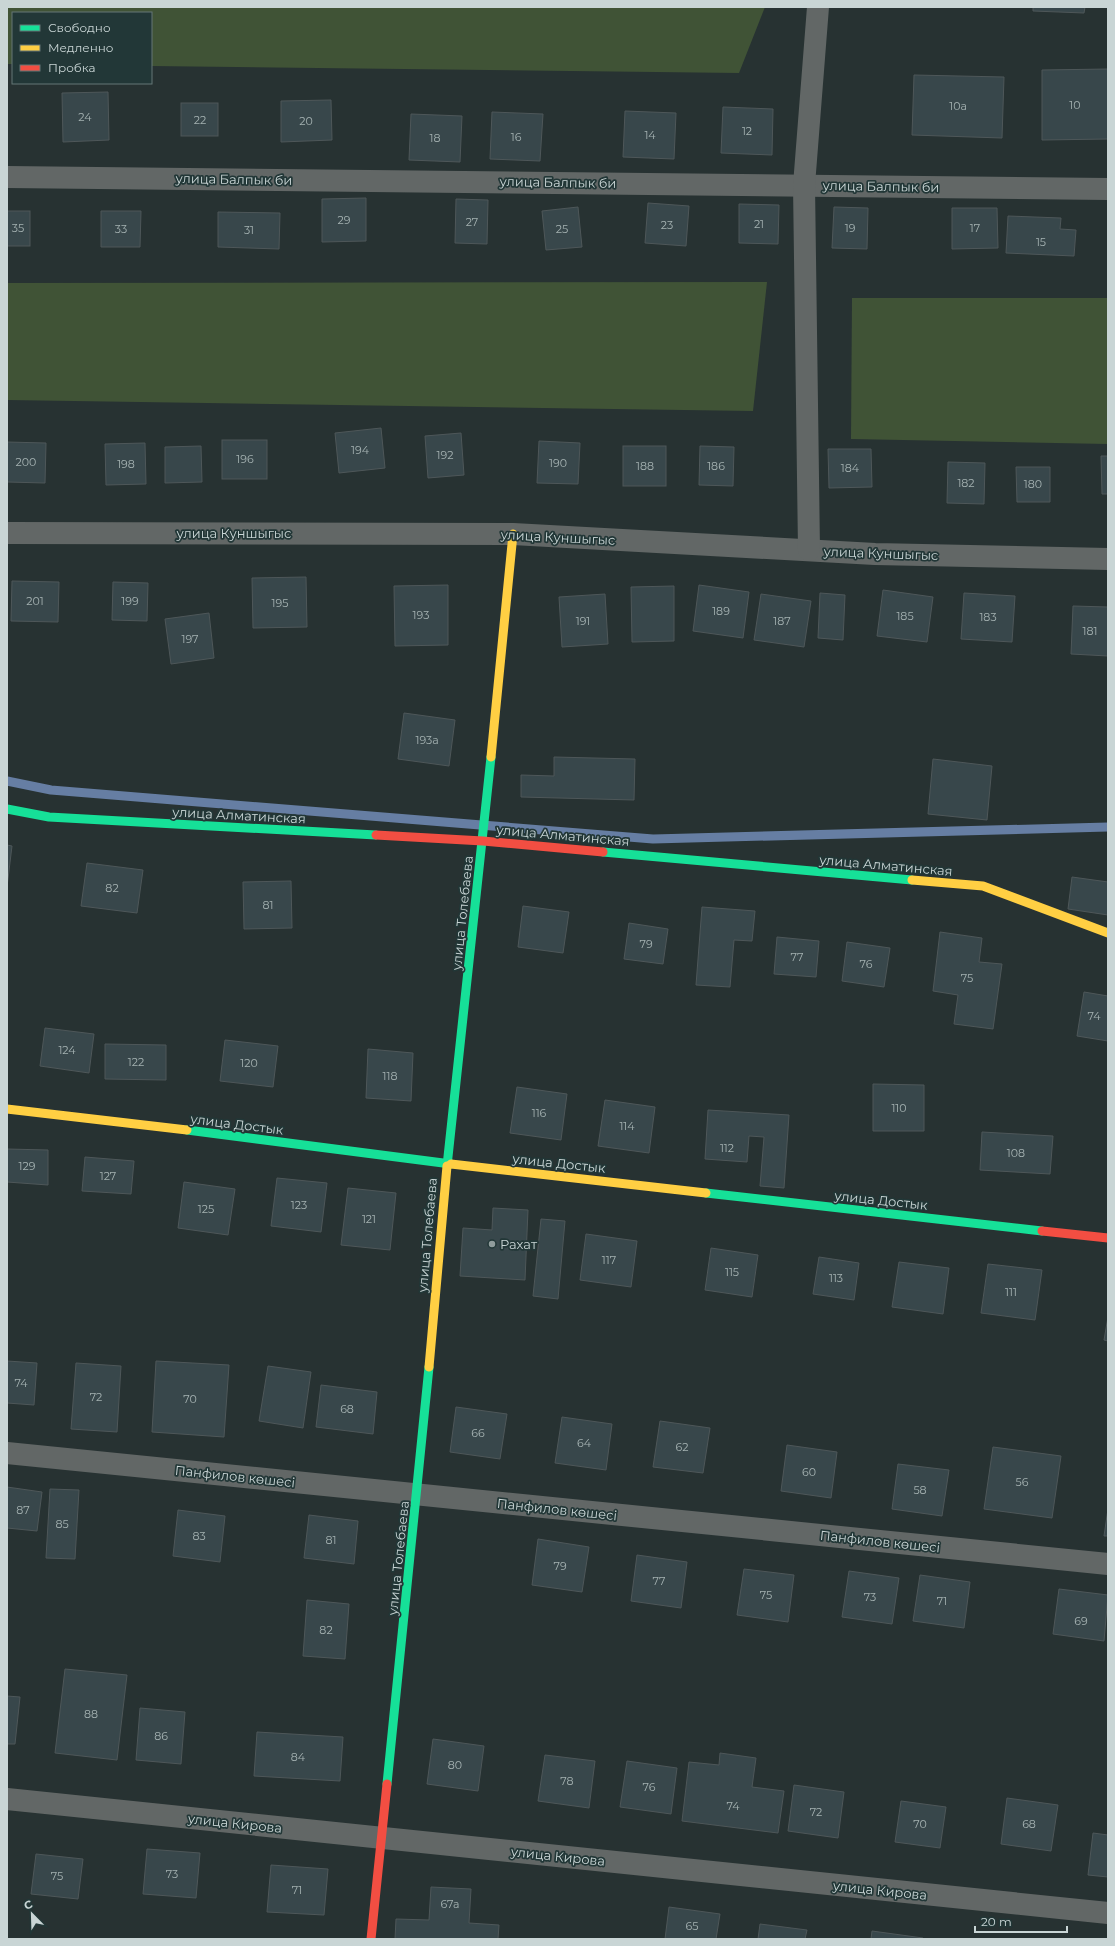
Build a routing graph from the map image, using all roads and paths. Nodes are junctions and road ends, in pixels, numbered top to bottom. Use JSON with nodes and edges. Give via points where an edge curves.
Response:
{"nodes":[{"id":1,"x":818,"y":7,"type":"edge"},
{"id":2,"x":7,"y":177,"type":"edge"},
{"id":3,"x":804,"y":185,"type":"junction"},
{"id":4,"x":1108,"y":189,"type":"edge"},
{"id":5,"x":7,"y":533,"type":"edge"},
{"id":6,"x":513,"y":534,"type":"junction"},
{"id":7,"x":809,"y":550,"type":"junction"},
{"id":8,"x":1108,"y":559,"type":"edge"},
{"id":9,"x":7,"y":809,"type":"edge"},
{"id":10,"x":483,"y":841,"type":"junction"},
{"id":11,"x":1108,"y":934,"type":"edge"},
{"id":12,"x":7,"y":1109,"type":"edge"},
{"id":13,"x":447,"y":1164,"type":"junction"},
{"id":14,"x":1108,"y":1238,"type":"edge"},
{"id":15,"x":7,"y":1453,"type":"edge"},
{"id":16,"x":417,"y":1494,"type":"junction"},
{"id":17,"x":1108,"y":1564,"type":"edge"},
{"id":18,"x":7,"y":1799,"type":"edge"},
{"id":19,"x":381,"y":1838,"type":"junction"},
{"id":20,"x":1108,"y":1913,"type":"edge"},
{"id":21,"x":371,"y":1939,"type":"edge"}],
"edges":[{"from":1,"to":3,"type":"street"},
{"from":2,"to":3,"type":"street","name":"улица Балпык би"},
{"from":3,"to":4,"type":"street","name":"улица Балпык би"},
{"from":3,"to":7,"type":"street"},
{"from":5,"to":6,"type":"street","name":"улица Куншыгыс"},
{"from":6,"to":7,"type":"street","name":"улица Куншыгыс"},
{"from":6,"to":10,"type":"street","name":"улица Толебаева"},
{"from":7,"to":8,"type":"street","name":"улица Куншыгыс","via":[[875,554]]},
{"from":9,"to":10,"type":"street","name":"улица Алматинская","via":[[49,817]]},
{"from":10,"to":11,"type":"street","name":"улица Алматинская","via":[[982,886]]},
{"from":10,"to":13,"type":"street","name":"улица Толебаева"},
{"from":12,"to":13,"type":"street","name":"улица Достык"},
{"from":13,"to":14,"type":"street","name":"улица Достык"},
{"from":13,"to":16,"type":"street","name":"улица Толебаева"},
{"from":15,"to":16,"type":"street","name":"Панфилов көшесі"},
{"from":16,"to":17,"type":"street","name":"Панфилов көшесі"},
{"from":16,"to":19,"type":"street","name":"улица Толебаева"},
{"from":18,"to":19,"type":"street","name":"улица Кирова"},
{"from":19,"to":20,"type":"street","name":"улица Кирова"},
{"from":19,"to":21,"type":"street","name":"улица Толебаева"}]}
